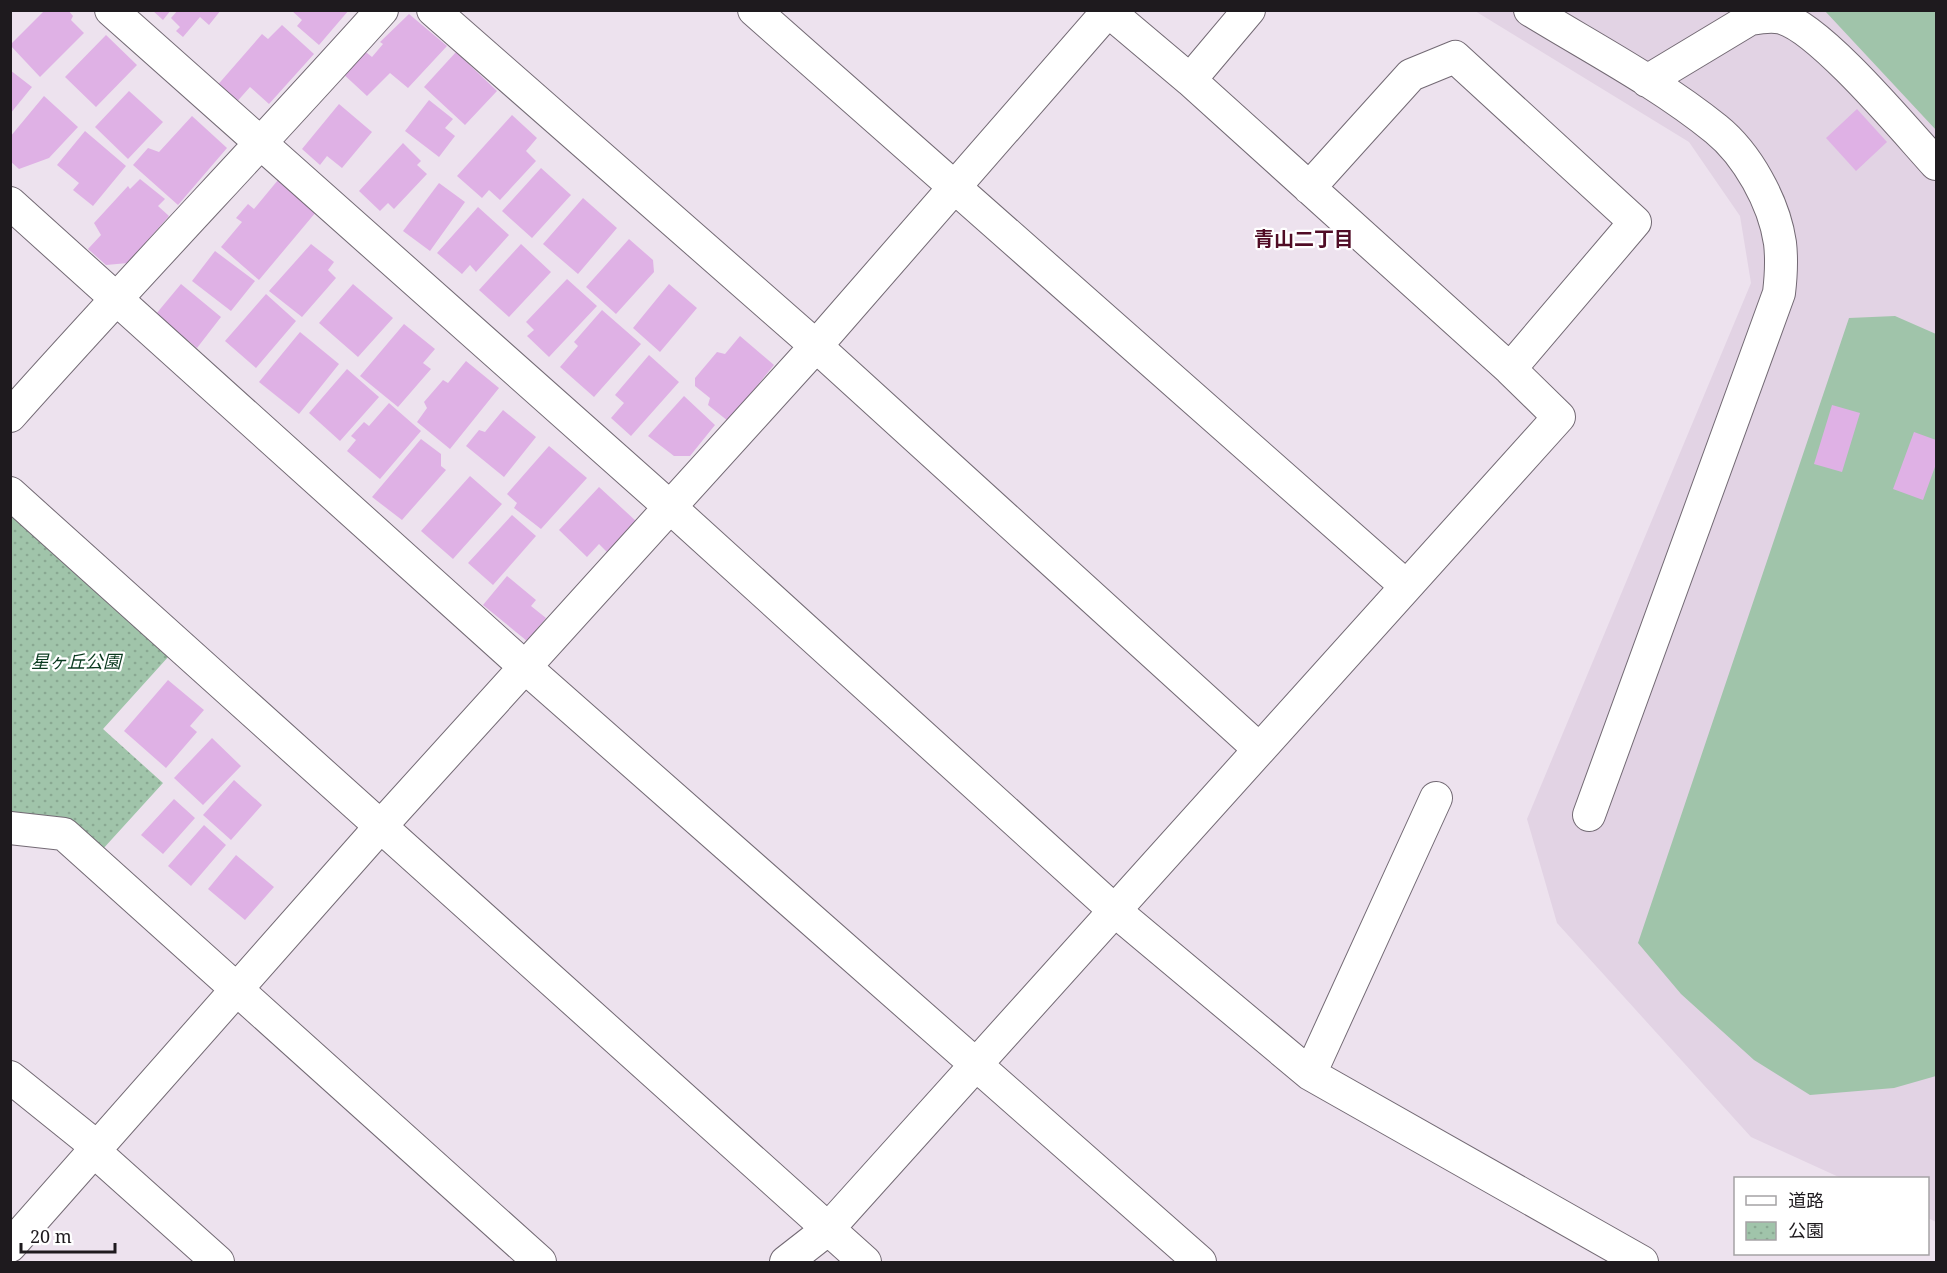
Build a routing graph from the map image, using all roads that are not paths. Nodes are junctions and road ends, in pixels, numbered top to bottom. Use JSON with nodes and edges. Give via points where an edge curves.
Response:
{"nodes":[{"id":1,"x":111,"y":10,"type":"edge"},
{"id":2,"x":382,"y":10,"type":"edge"},
{"id":3,"x":433,"y":10,"type":"edge"},
{"id":4,"x":754,"y":10,"type":"edge"},
{"id":5,"x":1249,"y":10,"type":"edge"},
{"id":6,"x":1530,"y":10,"type":"edge"},
{"id":7,"x":1108,"y":11,"type":"edge"},
{"id":8,"x":1190,"y":80,"type":"junction"},
{"id":9,"x":1647,"y":81,"type":"junction"},
{"id":10,"x":261,"y":144,"type":"junction"},
{"id":11,"x":1936,"y":164,"type":"edge"},
{"id":12,"x":1310,"y":188,"type":"junction"},
{"id":13,"x":955,"y":190,"type":"junction"},
{"id":14,"x":10,"y":203,"type":"edge"},
{"id":15,"x":115,"y":298,"type":"junction"},
{"id":16,"x":816,"y":346,"type":"junction"},
{"id":17,"x":1510,"y":369,"type":"junction"},
{"id":18,"x":10,"y":416,"type":"edge"},
{"id":19,"x":10,"y":493,"type":"edge"},
{"id":20,"x":671,"y":508,"type":"junction"},
{"id":21,"x":1406,"y":586,"type":"junction"},
{"id":22,"x":526,"y":668,"type":"junction"},
{"id":23,"x":1259,"y":749,"type":"junction"},
{"id":24,"x":1436,"y":798,"type":"dead end"},
{"id":25,"x":1589,"y":814,"type":"dead end"},
{"id":26,"x":380,"y":827,"type":"junction"},
{"id":27,"x":10,"y":828,"type":"edge"},
{"id":28,"x":1114,"y":910,"type":"junction"},
{"id":29,"x":237,"y":989,"type":"junction"},
{"id":30,"x":975,"y":1066,"type":"junction"},
{"id":31,"x":1310,"y":1074,"type":"junction"},
{"id":32,"x":10,"y":1077,"type":"edge"},
{"id":33,"x":96,"y":1149,"type":"junction"},
{"id":34,"x":827,"y":1230,"type":"junction"},
{"id":35,"x":10,"y":1246,"type":"edge"},
{"id":36,"x":1198,"y":1262,"type":"edge"},
{"id":37,"x":218,"y":1263,"type":"edge"},
{"id":38,"x":540,"y":1263,"type":"edge"},
{"id":39,"x":786,"y":1263,"type":"edge"},
{"id":40,"x":865,"y":1263,"type":"edge"},
{"id":41,"x":1642,"y":1263,"type":"edge"}],
"edges":[{"from":1,"to":10,"type":"street"},
{"from":2,"to":10,"type":"street"},
{"from":3,"to":16,"type":"street"},
{"from":4,"to":13,"type":"street"},
{"from":5,"to":8,"type":"street"},
{"from":6,"to":9,"type":"street"},
{"from":7,"to":8,"type":"street"},
{"from":7,"to":13,"type":"street"},
{"from":8,"to":12,"type":"street"},
{"from":9,"to":11,"type":"street","via":[[1750,19],[1782,18],[1814,36]]},
{"from":9,"to":25,"type":"street","via":[[1717,129],[1738,154],[1758,182],[1770,209],[1780,241],[1782,265],[1779,293]]},
{"from":10,"to":15,"type":"street"},
{"from":10,"to":20,"type":"street"},
{"from":12,"to":17,"type":"street"},
{"from":12,"to":17,"type":"street","via":[[1411,75],[1455,57],[1463,64],[1635,222]]},
{"from":13,"to":16,"type":"street"},
{"from":13,"to":21,"type":"street"},
{"from":14,"to":15,"type":"street"},
{"from":15,"to":18,"type":"street"},
{"from":15,"to":22,"type":"street"},
{"from":16,"to":20,"type":"street"},
{"from":16,"to":23,"type":"street"},
{"from":17,"to":21,"type":"street","via":[[1559,417]]},
{"from":19,"to":26,"type":"street"},
{"from":20,"to":22,"type":"street"},
{"from":20,"to":28,"type":"street"},
{"from":21,"to":23,"type":"street"},
{"from":22,"to":26,"type":"street"},
{"from":22,"to":30,"type":"street"},
{"from":23,"to":28,"type":"street"},
{"from":24,"to":31,"type":"street"},
{"from":26,"to":29,"type":"street"},
{"from":26,"to":34,"type":"street"},
{"from":27,"to":29,"type":"street","via":[[64,834]]},
{"from":28,"to":30,"type":"street"},
{"from":28,"to":31,"type":"street"},
{"from":29,"to":33,"type":"street"},
{"from":29,"to":38,"type":"street"},
{"from":30,"to":34,"type":"street"},
{"from":30,"to":36,"type":"street"},
{"from":31,"to":41,"type":"street"},
{"from":32,"to":33,"type":"street"},
{"from":33,"to":35,"type":"street"},
{"from":33,"to":37,"type":"street"},
{"from":34,"to":39,"type":"street"},
{"from":34,"to":40,"type":"street"}]}
